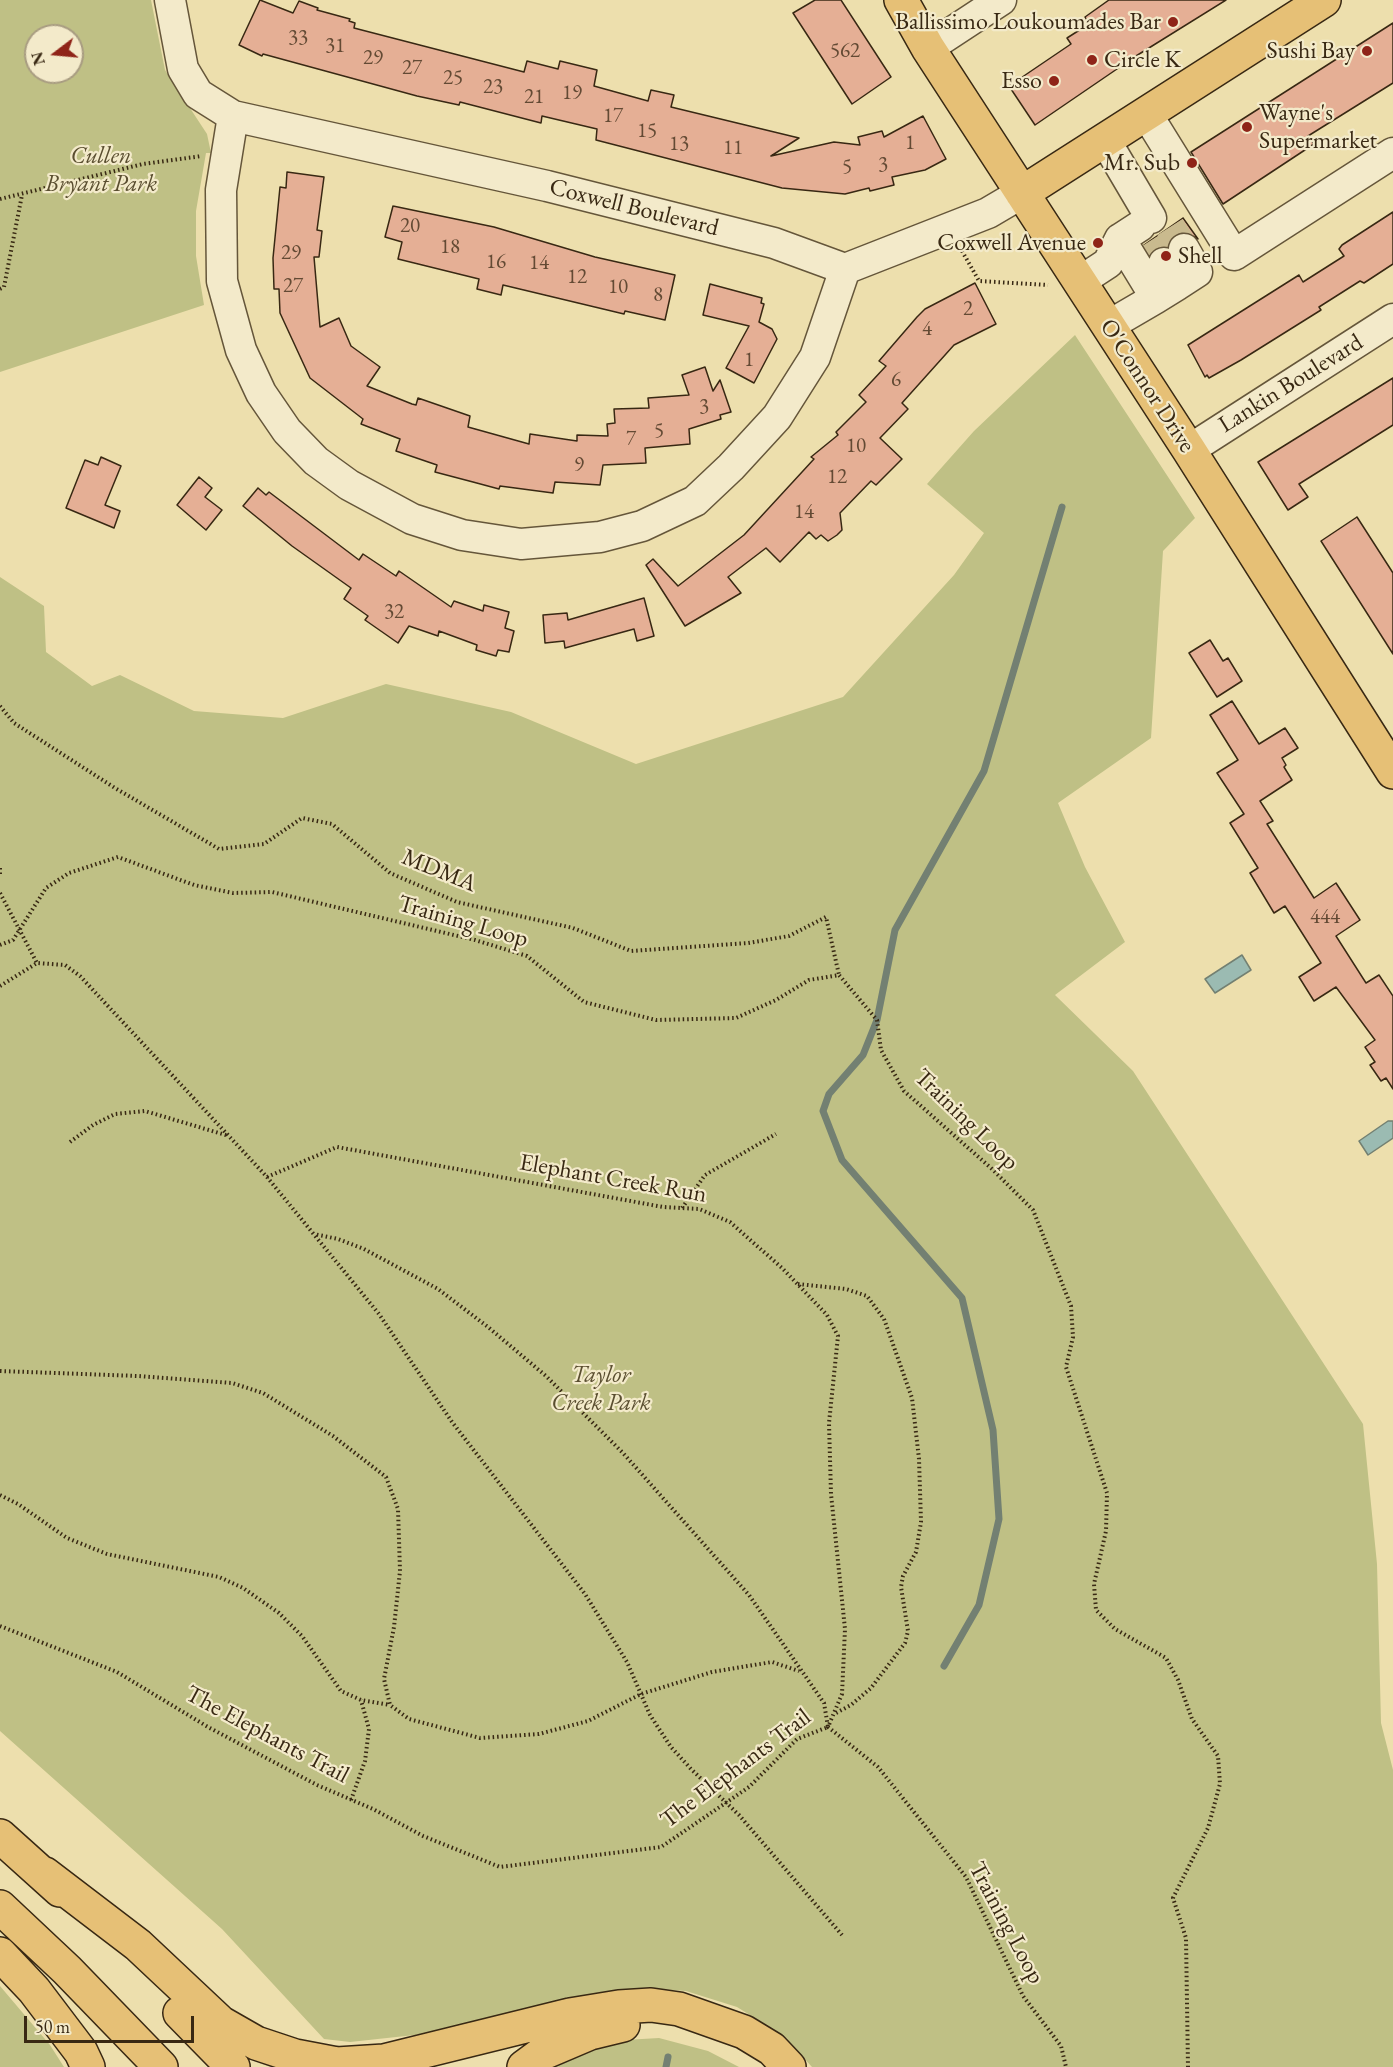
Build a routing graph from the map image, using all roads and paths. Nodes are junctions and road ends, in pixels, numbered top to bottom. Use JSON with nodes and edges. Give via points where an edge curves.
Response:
{"nodes":[{"id":1,"x":170,"y":0,"type":"edge"},
{"id":2,"x":901,"y":0,"type":"edge"},
{"id":3,"x":1001,"y":0,"type":"edge"},
{"id":4,"x":1324,"y":0,"type":"edge"},
{"id":5,"x":928,"y":48,"type":"junction"},
{"id":6,"x":1146,"y":113,"type":"junction"},
{"id":7,"x":232,"y":116,"type":"junction"},
{"id":8,"x":1105,"y":140,"type":"junction"},
{"id":9,"x":1393,"y":153,"type":"edge"},
{"id":10,"x":208,"y":155,"type":"dead end"},
{"id":11,"x":1022,"y":193,"type":"junction"},
{"id":12,"x":22,"y":194,"type":"junction"},
{"id":13,"x":0,"y":199,"type":"edge"},
{"id":14,"x":961,"y":249,"type":"dead end"},
{"id":15,"x":1157,"y":250,"type":"junction"},
{"id":16,"x":845,"y":269,"type":"junction"},
{"id":17,"x":1064,"y":283,"type":"junction"},
{"id":18,"x":0,"y":289,"type":"edge"},
{"id":19,"x":1393,"y":319,"type":"edge"},
{"id":20,"x":1108,"y":326,"type":"junction"},
{"id":21,"x":1189,"y":450,"type":"junction"},
{"id":22,"x":0,"y":706,"type":"edge"},
{"id":23,"x":1393,"y":772,"type":"edge"},
{"id":24,"x":0,"y":868,"type":"edge"},
{"id":25,"x":0,"y":877,"type":"edge"},
{"id":26,"x":0,"y":893,"type":"edge"},
{"id":27,"x":20,"y":930,"type":"junction"},
{"id":28,"x":0,"y":945,"type":"edge"},
{"id":29,"x":37,"y":963,"type":"junction"},
{"id":30,"x":839,"y":975,"type":"junction"},
{"id":31,"x":0,"y":987,"type":"edge"},
{"id":32,"x":776,"y":1134,"type":"dead end"},
{"id":33,"x":230,"y":1137,"type":"junction"},
{"id":34,"x":70,"y":1142,"type":"dead end"},
{"id":35,"x":267,"y":1177,"type":"junction"},
{"id":36,"x":681,"y":1208,"type":"junction"},
{"id":37,"x":314,"y":1234,"type":"junction"},
{"id":38,"x":798,"y":1284,"type":"junction"},
{"id":39,"x":0,"y":1371,"type":"edge"},
{"id":40,"x":0,"y":1495,"type":"edge"},
{"id":41,"x":0,"y":1626,"type":"edge"},
{"id":42,"x":800,"y":1671,"type":"junction"},
{"id":43,"x":641,"y":1694,"type":"junction"},
{"id":44,"x":361,"y":1700,"type":"junction"},
{"id":45,"x":390,"y":1705,"type":"junction"},
{"id":46,"x":834,"y":1714,"type":"junction"},
{"id":47,"x":828,"y":1727,"type":"junction"},
{"id":48,"x":351,"y":1800,"type":"junction"},
{"id":49,"x":726,"y":1803,"type":"junction"},
{"id":50,"x":0,"y":1836,"type":"edge"},
{"id":51,"x":45,"y":1874,"type":"junction"},
{"id":52,"x":0,"y":1908,"type":"edge"},
{"id":53,"x":842,"y":1935,"type":"dead end"},
{"id":54,"x":0,"y":1954,"type":"edge"},
{"id":55,"x":88,"y":2067,"type":"edge"},
{"id":56,"x":161,"y":2067,"type":"edge"},
{"id":57,"x":233,"y":2067,"type":"edge"},
{"id":58,"x":524,"y":2067,"type":"edge"},
{"id":59,"x":762,"y":2067,"type":"edge"},
{"id":60,"x":789,"y":2067,"type":"edge"},
{"id":61,"x":1066,"y":2067,"type":"edge"},
{"id":62,"x":1188,"y":2067,"type":"edge"}],
"edges":[{"from":1,"to":7,"type":"street","via":[[183,69],[198,94]]},
{"from":2,"to":5,"type":"main road","name":"O'Connor Drive"},
{"from":3,"to":5,"type":"street"},
{"from":4,"to":6,"type":"main road"},
{"from":5,"to":11,"type":"main road","name":"O'Connor Drive"},
{"from":6,"to":8,"type":"main road"},
{"from":6,"to":9,"type":"street","via":[[1234,255]]},
{"from":7,"to":16,"type":"street","name":"Coxwell Boulevard","via":[[547,186],[774,243]]},
{"from":7,"to":16,"type":"street","via":[[221,190],[222,281],[241,350],[261,393],[287,431],[316,461],[349,485],[412,519],[462,535],[522,544],[600,537],[642,526],[695,501],[777,417],[815,357]]},
{"from":8,"to":11,"type":"main road"},
{"from":8,"to":15,"type":"street"},
{"from":10,"to":12,"type":"path","via":[[142,164]]},
{"from":11,"to":16,"type":"street","via":[[988,213]]},
{"from":11,"to":17,"type":"main road","name":"O'Connor Drive"},
{"from":12,"to":13,"type":"path"},
{"from":12,"to":18,"type":"path","via":[[4,287]]},
{"from":14,"to":17,"type":"path","via":[[979,281]]},
{"from":15,"to":17,"type":"street","via":[[1108,263]]},
{"from":15,"to":20,"type":"street"},
{"from":17,"to":20,"type":"main road","name":"O'Connor Drive"},
{"from":19,"to":21,"type":"street","name":"Lankin Boulevard"},
{"from":20,"to":21,"type":"main road","name":"O'Connor Drive"},
{"from":21,"to":23,"type":"main road","name":"O'Connor Drive"},
{"from":22,"to":30,"type":"path","name":"MDMA","via":[[14,723],[219,849],[264,844],[302,818],[332,824],[390,873],[457,902],[573,928],[631,951],[789,936],[826,917]]},
{"from":24,"to":25,"type":"path"},
{"from":26,"to":27,"type":"path"},
{"from":27,"to":28,"type":"path","name":"Training Loop","via":[[13,940]]},
{"from":27,"to":29,"type":"path"},
{"from":27,"to":30,"type":"path","name":"Training Loop","via":[[46,888],[69,873],[118,857],[194,885],[233,893],[273,892],[475,940],[527,956],[584,1002],[656,1020],[736,1018],[809,980]]},
{"from":29,"to":31,"type":"path"},
{"from":29,"to":33,"type":"path","via":[[65,965],[80,975]]},
{"from":30,"to":62,"type":"path","name":"Training Loop","via":[[877,1020],[881,1050],[904,1091],[1033,1210],[1071,1306],[1073,1337],[1066,1367],[1107,1493],[1106,1531],[1094,1584],[1096,1610],[1115,1629],[1166,1658],[1179,1680],[1192,1719],[1218,1756],[1220,1784],[1208,1828],[1173,1898],[1186,1938]]},
{"from":32,"to":36,"type":"path","via":[[705,1175]]},
{"from":33,"to":34,"type":"path","via":[[145,1111],[115,1114]]},
{"from":33,"to":35,"type":"path"},
{"from":35,"to":36,"type":"path","name":"Elephant Creek Run","via":[[337,1148]]},
{"from":35,"to":37,"type":"path"},
{"from":36,"to":38,"type":"path","name":"Elephant Creek Run","via":[[699,1209],[730,1222]]},
{"from":37,"to":42,"type":"path","name":"The Elephants Trail","via":[[364,1249],[438,1289],[546,1376],[623,1453],[748,1595]]},
{"from":37,"to":43,"type":"path","via":[[379,1314],[452,1422],[585,1594],[627,1662]]},
{"from":38,"to":46,"type":"path","name":"Elephant Creek Run","via":[[827,1315],[838,1336],[829,1423],[831,1494],[845,1629],[842,1694]]},
{"from":38,"to":46,"type":"path","via":[[846,1289],[867,1296],[884,1319],[912,1398],[919,1459],[921,1521],[916,1552],[901,1587],[908,1631],[905,1643],[872,1688]]},
{"from":39,"to":45,"type":"path","via":[[232,1383],[264,1393],[323,1430],[386,1478],[398,1509],[400,1571],[384,1679]]},
{"from":40,"to":44,"type":"path","via":[[67,1538],[107,1554],[219,1577],[243,1588],[279,1613],[302,1636],[341,1691]]},
{"from":41,"to":48,"type":"path","name":"The Elephants Trail","via":[[117,1672],[208,1727]]},
{"from":42,"to":43,"type":"path","via":[[772,1662],[712,1672]]},
{"from":42,"to":47,"type":"path","name":"The Elephants Trail","via":[[824,1703]]},
{"from":43,"to":45,"type":"path","via":[[588,1721],[539,1734],[480,1738],[410,1719]]},
{"from":43,"to":49,"type":"path","via":[[671,1747]]},
{"from":44,"to":45,"type":"path"},
{"from":44,"to":48,"type":"path","via":[[369,1730],[365,1761]]},
{"from":46,"to":47,"type":"path","name":"Elephant Creek Run"},
{"from":47,"to":49,"type":"path","name":"The Elephants Trail","via":[[797,1739]]},
{"from":47,"to":61,"type":"path","name":"Training Loop","via":[[878,1767],[966,1876],[1023,1996],[1061,2046]]},
{"from":48,"to":49,"type":"path","name":"The Elephants Trail","via":[[423,1836],[500,1867],[661,1847]]},
{"from":49,"to":53,"type":"path"},
{"from":50,"to":51,"type":"main road"},
{"from":51,"to":57,"type":"main road"},
{"from":51,"to":60,"type":"main road","via":[[138,1945],[221,2024],[256,2043],[296,2056],[337,2064],[384,2061],[570,2015],[651,2005],[679,2009],[744,2032],[772,2049]]},
{"from":52,"to":56,"type":"main road"},
{"from":54,"to":55,"type":"main road","via":[[34,1990]]},
{"from":58,"to":59,"type":"main road","via":[[543,2053],[624,2024],[706,2035]]}]}
